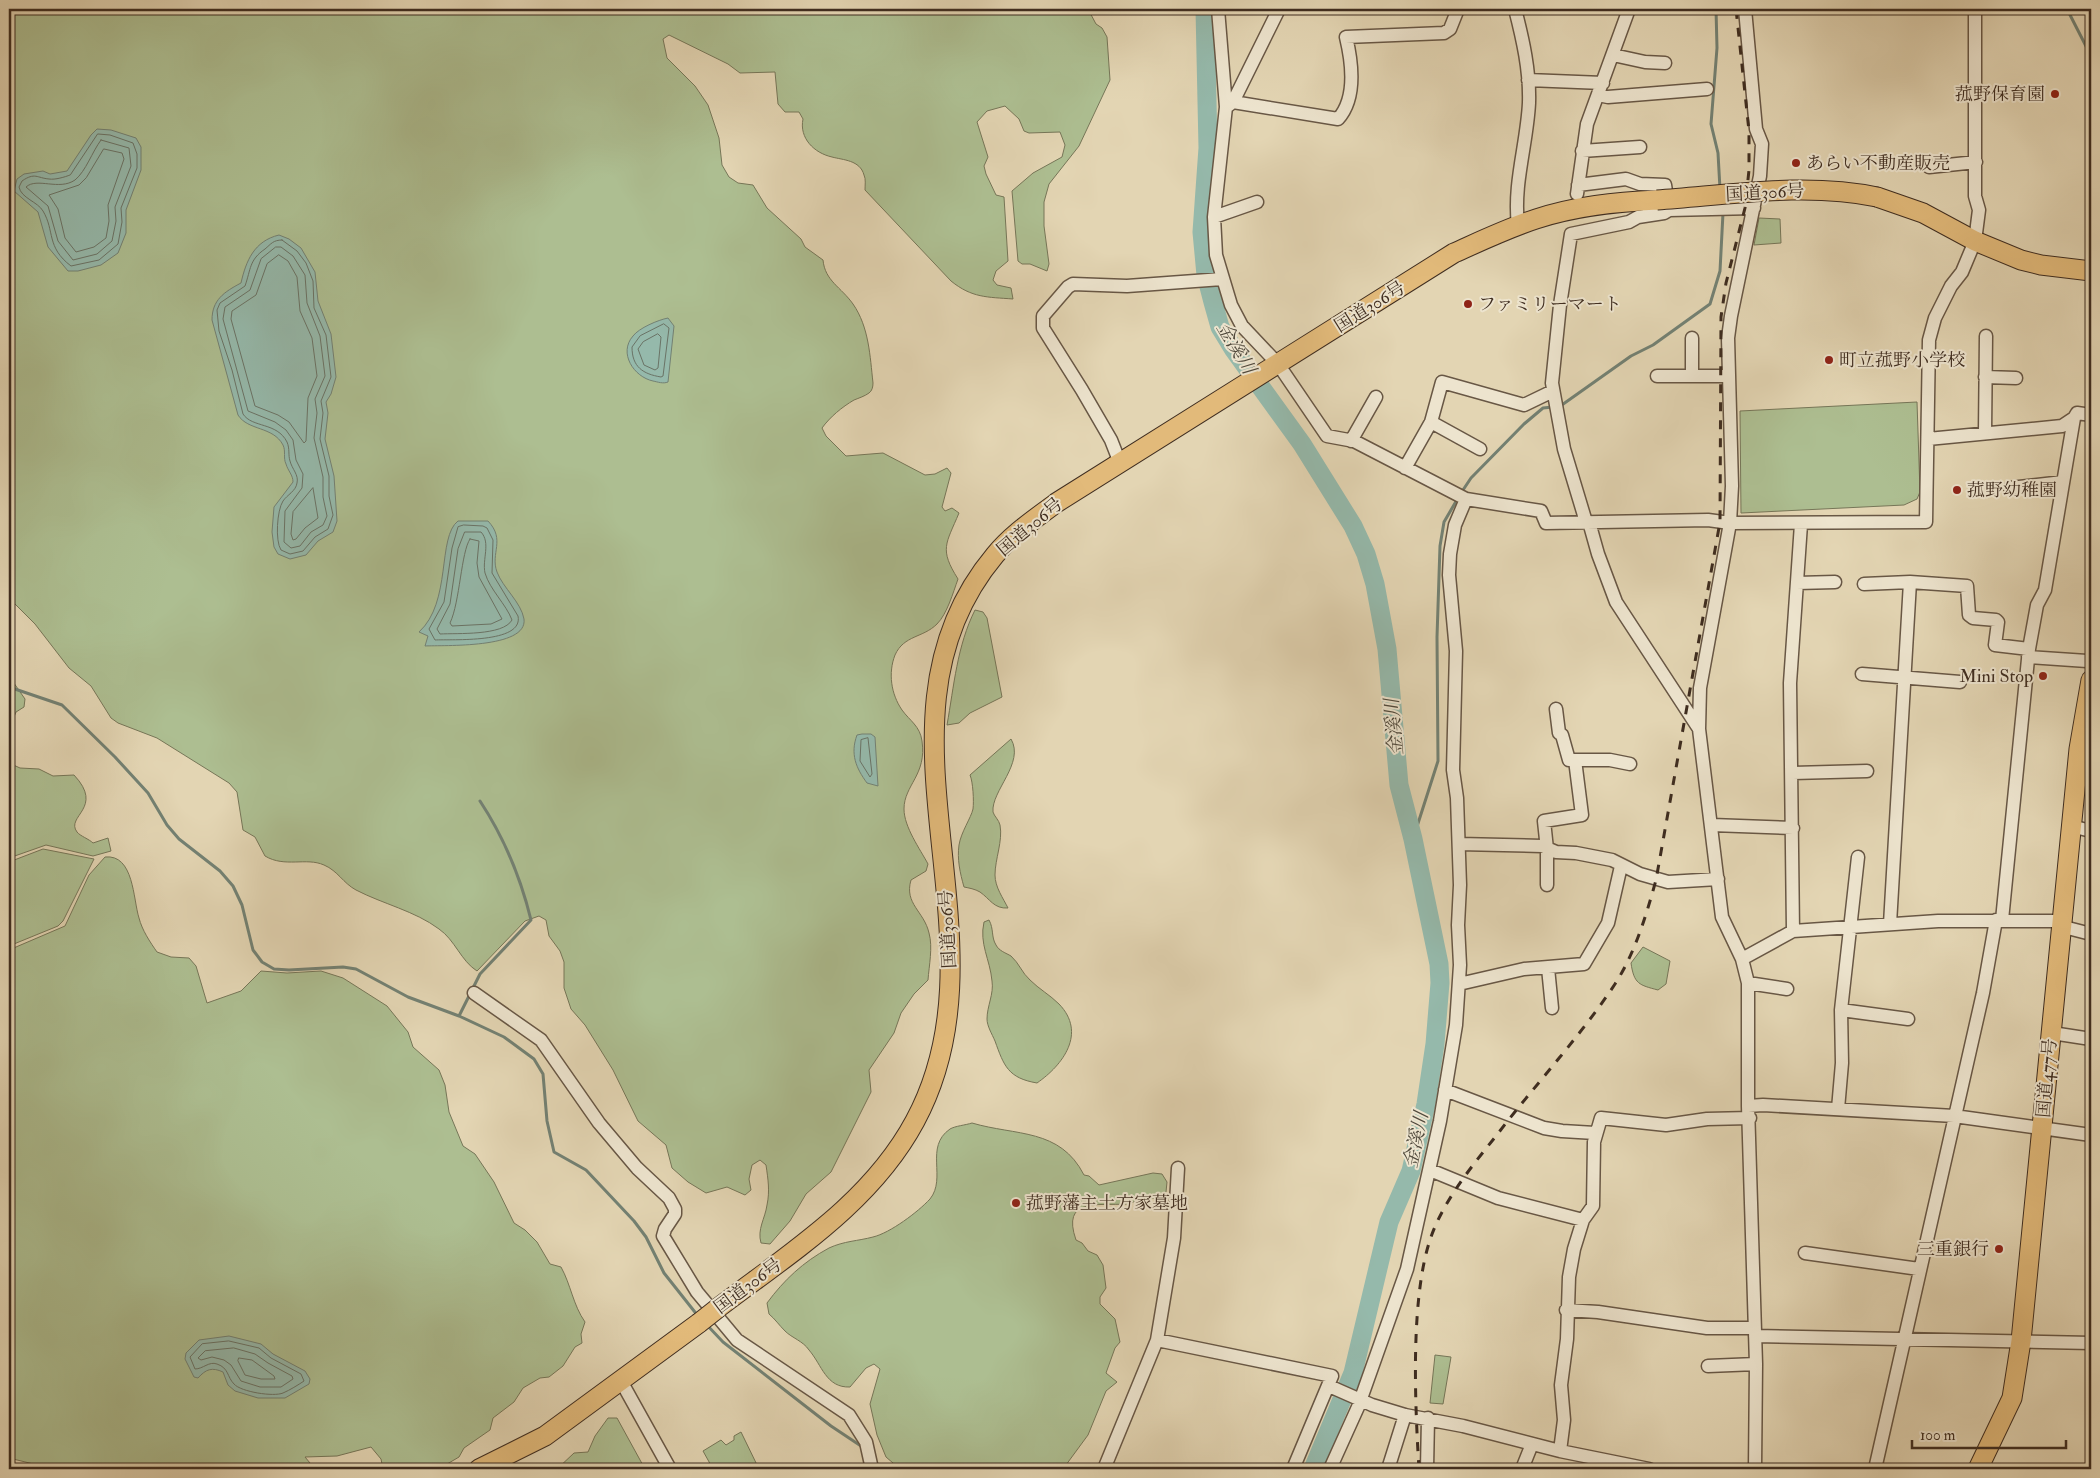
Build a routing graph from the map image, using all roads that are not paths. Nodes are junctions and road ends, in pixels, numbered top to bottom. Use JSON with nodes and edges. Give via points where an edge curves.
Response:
{"nodes":[{"id":1,"x":1218,"y":9,"type":"edge"},
{"id":2,"x":1279,"y":9,"type":"edge"},
{"id":3,"x":1458,"y":9,"type":"edge"},
{"id":4,"x":1515,"y":9,"type":"edge"},
{"id":5,"x":1629,"y":9,"type":"edge"},
{"id":6,"x":1745,"y":9,"type":"edge"},
{"id":7,"x":1976,"y":9,"type":"edge"},
{"id":8,"x":1613,"y":55,"type":"junction"},
{"id":9,"x":1665,"y":62,"type":"dead end"},
{"id":10,"x":1528,"y":80,"type":"junction"},
{"id":11,"x":1707,"y":88,"type":"dead end"},
{"id":12,"x":1601,"y":89,"type":"junction"},
{"id":13,"x":1229,"y":105,"type":"junction"},
{"id":14,"x":1640,"y":147,"type":"dead end"},
{"id":15,"x":1582,"y":151,"type":"junction"},
{"id":16,"x":1976,"y":162,"type":"junction"},
{"id":17,"x":1929,"y":167,"type":"dead end"},
{"id":18,"x":1257,"y":202,"type":"dead end"},
{"id":19,"x":1663,"y":205,"type":"junction"},
{"id":20,"x":1754,"y":208,"type":"junction"},
{"id":21,"x":1214,"y":217,"type":"junction"},
{"id":22,"x":1518,"y":225,"type":"junction"},
{"id":23,"x":1975,"y":241,"type":"junction"},
{"id":24,"x":2091,"y":271,"type":"edge"},
{"id":25,"x":1220,"y":280,"type":"junction"},
{"id":26,"x":1986,"y":336,"type":"dead end"},
{"id":27,"x":1692,"y":338,"type":"dead end"},
{"id":28,"x":1273,"y":367,"type":"junction"},
{"id":29,"x":1656,"y":376,"type":"dead end"},
{"id":30,"x":1692,"y":376,"type":"junction"},
{"id":31,"x":1728,"y":376,"type":"junction"},
{"id":32,"x":1985,"y":377,"type":"junction"},
{"id":33,"x":2016,"y":378,"type":"dead end"},
{"id":34,"x":1554,"y":395,"type":"junction"},
{"id":35,"x":1376,"y":397,"type":"dead end"},
{"id":36,"x":2091,"y":415,"type":"edge"},
{"id":37,"x":2074,"y":418,"type":"junction"},
{"id":38,"x":1431,"y":422,"type":"junction"},
{"id":39,"x":1985,"y":433,"type":"junction"},
{"id":40,"x":1928,"y":439,"type":"junction"},
{"id":41,"x":1351,"y":441,"type":"junction"},
{"id":42,"x":1480,"y":449,"type":"dead end"},
{"id":43,"x":1120,"y":462,"type":"junction"},
{"id":44,"x":1405,"y":468,"type":"junction"},
{"id":45,"x":2064,"y":482,"type":"junction"},
{"id":46,"x":2010,"y":488,"type":"dead end"},
{"id":47,"x":1461,"y":496,"type":"junction"},
{"id":48,"x":1588,"y":522,"type":"junction"},
{"id":49,"x":1730,"y":523,"type":"junction"},
{"id":50,"x":1801,"y":524,"type":"junction"},
{"id":51,"x":1835,"y":582,"type":"dead end"},
{"id":52,"x":1910,"y":582,"type":"junction"},
{"id":53,"x":1797,"y":583,"type":"junction"},
{"id":54,"x":1864,"y":584,"type":"dead end"},
{"id":55,"x":2028,"y":653,"type":"junction"},
{"id":56,"x":2087,"y":661,"type":"dead end"},
{"id":57,"x":1862,"y":674,"type":"dead end"},
{"id":58,"x":1905,"y":678,"type":"junction"},
{"id":59,"x":2091,"y":680,"type":"edge"},
{"id":60,"x":1960,"y":682,"type":"dead end"},
{"id":61,"x":1556,"y":709,"type":"dead end"},
{"id":62,"x":1699,"y":729,"type":"junction"},
{"id":63,"x":1576,"y":760,"type":"junction"},
{"id":64,"x":1630,"y":764,"type":"dead end"},
{"id":65,"x":1867,"y":771,"type":"dead end"},
{"id":66,"x":1793,"y":773,"type":"junction"},
{"id":67,"x":1712,"y":825,"type":"junction"},
{"id":68,"x":2071,"y":826,"type":"junction"},
{"id":69,"x":1793,"y":828,"type":"junction"},
{"id":70,"x":2091,"y":831,"type":"edge"},
{"id":71,"x":1459,"y":844,"type":"junction"},
{"id":72,"x":1547,"y":849,"type":"junction"},
{"id":73,"x":1858,"y":857,"type":"dead end"},
{"id":74,"x":1620,"y":866,"type":"junction"},
{"id":75,"x":1718,"y":880,"type":"junction"},
{"id":76,"x":1547,"y":885,"type":"dead end"},
{"id":77,"x":1999,"y":920,"type":"junction"},
{"id":78,"x":1890,"y":924,"type":"junction"},
{"id":79,"x":2061,"y":924,"type":"junction"},
{"id":80,"x":1851,"y":926,"type":"junction"},
{"id":81,"x":1792,"y":932,"type":"junction"},
{"id":82,"x":2091,"y":934,"type":"edge"},
{"id":83,"x":1742,"y":959,"type":"junction"},
{"id":84,"x":1548,"y":968,"type":"junction"},
{"id":85,"x":1457,"y":981,"type":"junction"},
{"id":86,"x":1748,"y":983,"type":"junction"},
{"id":87,"x":1787,"y":989,"type":"dead end"},
{"id":88,"x":474,"y":993,"type":"dead end"},
{"id":89,"x":1552,"y":1008,"type":"dead end"},
{"id":90,"x":1841,"y":1010,"type":"junction"},
{"id":91,"x":1908,"y":1019,"type":"dead end"},
{"id":92,"x":2052,"y":1033,"type":"junction"},
{"id":93,"x":2091,"y":1040,"type":"edge"},
{"id":94,"x":1445,"y":1090,"type":"junction"},
{"id":95,"x":1838,"y":1109,"type":"junction"},
{"id":96,"x":1749,"y":1112,"type":"junction"},
{"id":97,"x":1954,"y":1116,"type":"junction"},
{"id":98,"x":2043,"y":1129,"type":"junction"},
{"id":99,"x":1595,"y":1133,"type":"junction"},
{"id":100,"x":2091,"y":1135,"type":"edge"},
{"id":101,"x":1178,"y":1168,"type":"dead end"},
{"id":102,"x":1430,"y":1170,"type":"junction"},
{"id":103,"x":1583,"y":1220,"type":"junction"},
{"id":104,"x":1805,"y":1253,"type":"dead end"},
{"id":105,"x":1919,"y":1270,"type":"junction"},
{"id":106,"x":1566,"y":1310,"type":"junction"},
{"id":107,"x":1755,"y":1332,"type":"junction"},
{"id":108,"x":1157,"y":1340,"type":"junction"},
{"id":109,"x":1904,"y":1340,"type":"junction"},
{"id":110,"x":2021,"y":1341,"type":"junction"},
{"id":111,"x":2091,"y":1343,"type":"edge"},
{"id":112,"x":1756,"y":1364,"type":"junction"},
{"id":113,"x":1708,"y":1366,"type":"dead end"},
{"id":114,"x":621,"y":1381,"type":"junction"},
{"id":115,"x":1331,"y":1387,"type":"junction"},
{"id":116,"x":1359,"y":1399,"type":"junction"},
{"id":117,"x":1405,"y":1415,"type":"junction"},
{"id":118,"x":1428,"y":1418,"type":"junction"},
{"id":119,"x":1532,"y":1444,"type":"junction"},
{"id":120,"x":1560,"y":1451,"type":"junction"},
{"id":121,"x":479,"y":1469,"type":"edge"},
{"id":122,"x":670,"y":1469,"type":"edge"},
{"id":123,"x":872,"y":1469,"type":"edge"},
{"id":124,"x":1104,"y":1469,"type":"edge"},
{"id":125,"x":1294,"y":1469,"type":"edge"},
{"id":126,"x":1330,"y":1469,"type":"edge"},
{"id":127,"x":1388,"y":1469,"type":"edge"},
{"id":128,"x":1427,"y":1469,"type":"edge"},
{"id":129,"x":1522,"y":1469,"type":"edge"},
{"id":130,"x":1649,"y":1469,"type":"edge"},
{"id":131,"x":1755,"y":1469,"type":"edge"},
{"id":132,"x":1875,"y":1469,"type":"edge"},
{"id":133,"x":1978,"y":1469,"type":"edge"}],
"edges":[{"from":1,"to":13,"type":"street"},
{"from":2,"to":13,"type":"street"},
{"from":3,"to":13,"type":"street","via":[[1450,29],[1444,33],[1346,37],[1352,73],[1346,102],[1338,119]]},
{"from":4,"to":10,"type":"street"},
{"from":5,"to":8,"type":"street"},
{"from":6,"to":20,"type":"street","via":[[1756,129],[1762,144]]},
{"from":7,"to":16,"type":"street"},
{"from":8,"to":9,"type":"street","via":[[1645,62]]},
{"from":8,"to":12,"type":"street"},
{"from":10,"to":12,"type":"street","via":[[1595,81]]},
{"from":10,"to":22,"type":"street","via":[[1529,104],[1516,204]]},
{"from":11,"to":12,"type":"street","via":[[1608,97]]},
{"from":12,"to":15,"type":"street","via":[[1587,124]]},
{"from":13,"to":21,"type":"street"},
{"from":14,"to":15,"type":"street"},
{"from":15,"to":19,"type":"street","via":[[1577,190],[1626,179],[1640,184],[1659,183],[1667,190]]},
{"from":16,"to":17,"type":"street"},
{"from":16,"to":23,"type":"street","via":[[1978,210]]},
{"from":18,"to":21,"type":"street"},
{"from":19,"to":20,"type":"street"},
{"from":19,"to":22,"type":"highway","name":"国道306号","via":[[1591,206]]},
{"from":19,"to":23,"type":"highway","name":"国道306号","bridge":true,"via":[[1811,190],[1856,193],[1923,213]]},
{"from":19,"to":34,"type":"street","via":[[1664,213],[1571,234],[1552,371]]},
{"from":20,"to":31,"type":"street","via":[[1730,316]]},
{"from":21,"to":25,"type":"street"},
{"from":22,"to":28,"type":"highway","name":"国道306号","via":[[1454,254]]},
{"from":23,"to":24,"type":"highway","name":"国道306号","via":[[2028,262]]},
{"from":23,"to":40,"type":"street","via":[[1930,333]]},
{"from":25,"to":28,"type":"street","via":[[1242,326]]},
{"from":25,"to":43,"type":"street","via":[[1127,286],[1073,284],[1043,316],[1043,328],[1111,440]]},
{"from":26,"to":32,"type":"street"},
{"from":27,"to":30,"type":"street"},
{"from":28,"to":41,"type":"street","via":[[1327,436]]},
{"from":28,"to":43,"type":"highway","name":"国道306号"},
{"from":29,"to":30,"type":"street"},
{"from":30,"to":31,"type":"street"},
{"from":31,"to":49,"type":"street"},
{"from":32,"to":33,"type":"street"},
{"from":32,"to":39,"type":"street"},
{"from":34,"to":38,"type":"street","via":[[1524,406],[1442,382]]},
{"from":34,"to":48,"type":"street","via":[[1564,449]]},
{"from":35,"to":41,"type":"street"},
{"from":36,"to":37,"type":"street","via":[[2077,413]]},
{"from":37,"to":39,"type":"street","via":[[2062,426]]},
{"from":37,"to":45,"type":"street"},
{"from":38,"to":42,"type":"street"},
{"from":38,"to":44,"type":"street"},
{"from":39,"to":40,"type":"street"},
{"from":40,"to":50,"type":"street","via":[[1926,522]]},
{"from":41,"to":44,"type":"street"},
{"from":43,"to":114,"type":"highway","name":"国道306号","bridge":true,"via":[[1056,503],[1007,542],[965,598],[945,645],[937,680],[933,730],[949,916],[951,994],[945,1038],[927,1097],[884,1169],[836,1218]]},
{"from":44,"to":47,"type":"street"},
{"from":45,"to":46,"type":"street"},
{"from":45,"to":55,"type":"street","via":[[2045,590],[2036,605]]},
{"from":47,"to":48,"type":"street","via":[[1541,511],[1546,523]]},
{"from":47,"to":71,"type":"street","via":[[1450,568],[1456,651],[1453,770]]},
{"from":48,"to":49,"type":"street","via":[[1708,520]]},
{"from":48,"to":62,"type":"street","via":[[1616,602]]},
{"from":49,"to":50,"type":"street"},
{"from":49,"to":62,"type":"street","via":[[1700,688]]},
{"from":50,"to":53,"type":"street"},
{"from":51,"to":53,"type":"street"},
{"from":52,"to":54,"type":"street"},
{"from":52,"to":55,"type":"street","via":[[1967,586],[1969,615],[1998,622],[1995,645]]},
{"from":52,"to":58,"type":"street"},
{"from":53,"to":66,"type":"street","via":[[1790,683]]},
{"from":55,"to":56,"type":"street"},
{"from":55,"to":77,"type":"street"},
{"from":57,"to":58,"type":"street"},
{"from":58,"to":60,"type":"street"},
{"from":58,"to":78,"type":"street"},
{"from":59,"to":68,"type":"highway","name":"国道477号","via":[[2079,749]]},
{"from":61,"to":63,"type":"street","via":[[1559,733],[1569,760]]},
{"from":62,"to":67,"type":"street"},
{"from":63,"to":64,"type":"street","via":[[1610,760]]},
{"from":63,"to":72,"type":"street","via":[[1582,815],[1544,821]]},
{"from":65,"to":66,"type":"street"},
{"from":66,"to":69,"type":"street"},
{"from":67,"to":69,"type":"street"},
{"from":67,"to":75,"type":"street"},
{"from":68,"to":70,"type":"street"},
{"from":68,"to":79,"type":"highway","name":"国道477号"},
{"from":69,"to":81,"type":"street"},
{"from":71,"to":72,"type":"street","via":[[1522,844]]},
{"from":71,"to":85,"type":"street"},
{"from":72,"to":74,"type":"street","via":[[1612,860]]},
{"from":72,"to":76,"type":"street"},
{"from":73,"to":80,"type":"street"},
{"from":74,"to":75,"type":"street","via":[[1668,882]]},
{"from":74,"to":84,"type":"street","via":[[1608,923],[1584,964]]},
{"from":75,"to":83,"type":"street","via":[[1722,917]]},
{"from":77,"to":78,"type":"street"},
{"from":77,"to":79,"type":"street"},
{"from":77,"to":97,"type":"street"},
{"from":78,"to":80,"type":"street"},
{"from":79,"to":82,"type":"street"},
{"from":79,"to":92,"type":"highway","name":"国道477号"},
{"from":80,"to":81,"type":"street"},
{"from":80,"to":90,"type":"street"},
{"from":81,"to":83,"type":"street"},
{"from":83,"to":86,"type":"street"},
{"from":84,"to":85,"type":"street"},
{"from":84,"to":89,"type":"street"},
{"from":85,"to":94,"type":"street","via":[[1456,1025]]},
{"from":86,"to":87,"type":"street"},
{"from":86,"to":96,"type":"street"},
{"from":88,"to":123,"type":"street","via":[[546,1045],[599,1124],[672,1203],[675,1214],[663,1236],[697,1292],[737,1340],[849,1415],[866,1442]]},
{"from":90,"to":91,"type":"street"},
{"from":90,"to":95,"type":"street","via":[[1842,1063]]},
{"from":92,"to":93,"type":"street"},
{"from":92,"to":98,"type":"highway","name":"国道477号"},
{"from":94,"to":99,"type":"street","via":[[1544,1128]]},
{"from":94,"to":102,"type":"street"},
{"from":95,"to":96,"type":"street"},
{"from":95,"to":97,"type":"street"},
{"from":96,"to":99,"type":"street","via":[[1666,1125],[1601,1118]]},
{"from":96,"to":107,"type":"street"},
{"from":97,"to":98,"type":"street"},
{"from":97,"to":105,"type":"street"},
{"from":98,"to":100,"type":"street"},
{"from":98,"to":110,"type":"highway","name":"国道477号"},
{"from":99,"to":103,"type":"street","via":[[1593,1206]]},
{"from":101,"to":108,"type":"street","via":[[1174,1238]]},
{"from":102,"to":103,"type":"street","via":[[1498,1198]]},
{"from":102,"to":116,"type":"street","via":[[1407,1269]]},
{"from":103,"to":106,"type":"street","via":[[1574,1249]]},
{"from":104,"to":105,"type":"street"},
{"from":105,"to":109,"type":"street"},
{"from":106,"to":107,"type":"street"},
{"from":106,"to":120,"type":"street","via":[[1567,1339],[1561,1385],[1564,1420]]},
{"from":107,"to":109,"type":"street"},
{"from":107,"to":112,"type":"street"},
{"from":108,"to":115,"type":"street","via":[[1332,1376]]},
{"from":108,"to":124,"type":"street"},
{"from":109,"to":110,"type":"street"},
{"from":109,"to":132,"type":"street"},
{"from":110,"to":111,"type":"street"},
{"from":110,"to":133,"type":"highway","name":"国道477号","via":[[2012,1398]]},
{"from":112,"to":113,"type":"street"},
{"from":112,"to":131,"type":"street"},
{"from":114,"to":121,"type":"highway","name":"国道306号","via":[[544,1436]]},
{"from":114,"to":122,"type":"street"},
{"from":115,"to":116,"type":"street"},
{"from":115,"to":125,"type":"street"},
{"from":116,"to":117,"type":"street"},
{"from":116,"to":126,"type":"street"},
{"from":117,"to":118,"type":"street"},
{"from":117,"to":127,"type":"street"},
{"from":118,"to":119,"type":"street"},
{"from":118,"to":128,"type":"street"},
{"from":119,"to":120,"type":"street"},
{"from":119,"to":129,"type":"street"},
{"from":120,"to":130,"type":"street"}]}
